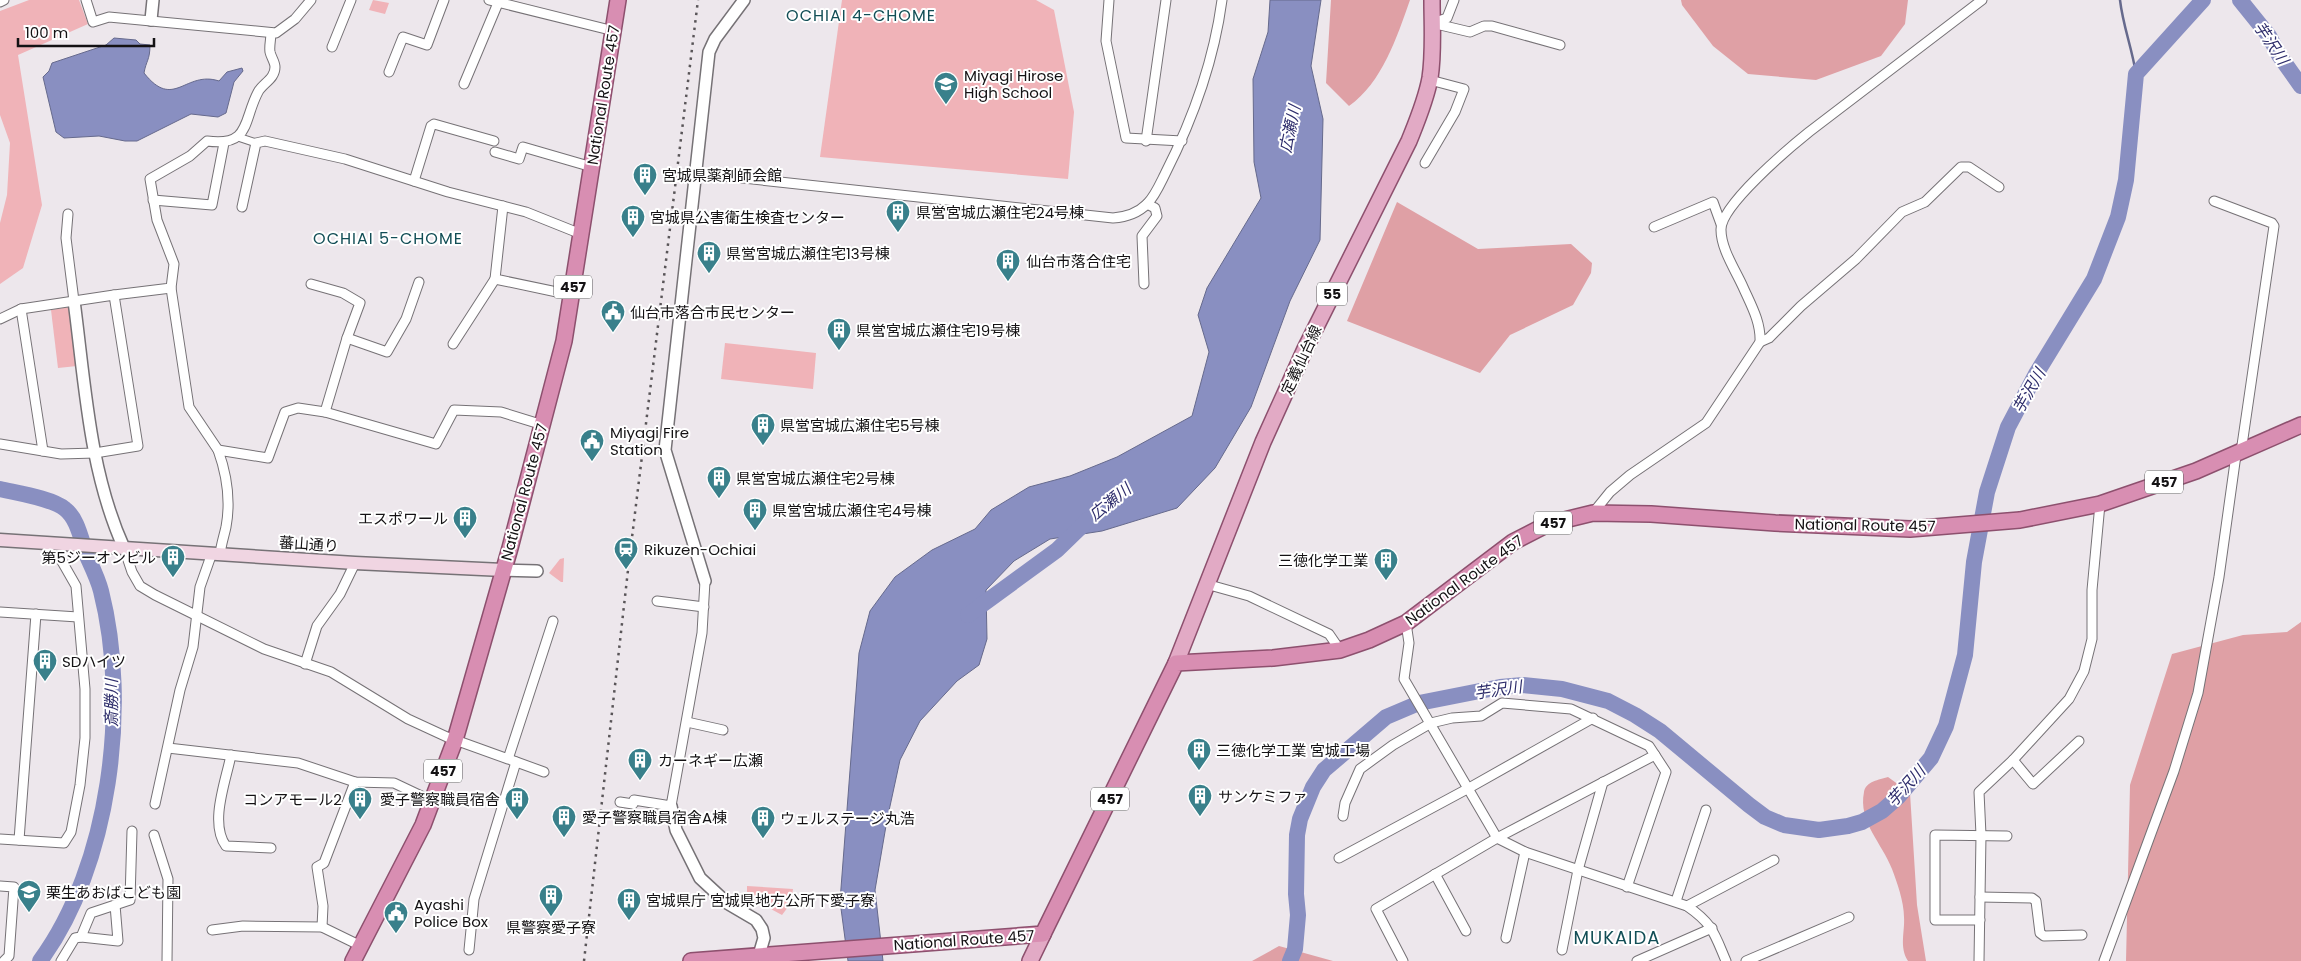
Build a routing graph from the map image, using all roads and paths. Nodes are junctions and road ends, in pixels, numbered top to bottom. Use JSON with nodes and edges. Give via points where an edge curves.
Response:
{"nodes":[{"id":1,"x":4,"y":0,"type":"edge"},
{"id":2,"x":86,"y":0,"type":"edge"},
{"id":3,"x":153,"y":0,"type":"edge"},
{"id":4,"x":311,"y":0,"type":"edge"},
{"id":5,"x":351,"y":0,"type":"edge"},
{"id":6,"x":444,"y":0,"type":"edge"},
{"id":7,"x":618,"y":0,"type":"edge"},
{"id":8,"x":744,"y":0,"type":"edge"},
{"id":9,"x":1109,"y":0,"type":"edge"},
{"id":10,"x":1166,"y":0,"type":"edge"},
{"id":11,"x":1222,"y":0,"type":"edge"},
{"id":12,"x":1432,"y":0,"type":"edge"},
{"id":13,"x":1454,"y":0,"type":"edge"},
{"id":14,"x":1982,"y":0,"type":"edge"},
{"id":15,"x":494,"y":1,"type":"edge"},
{"id":16,"x":0,"y":2,"type":"edge"},
{"id":17,"x":151,"y":20,"type":"junction"},
{"id":18,"x":1432,"y":23,"type":"junction"},
{"id":19,"x":614,"y":31,"type":"junction"},
{"id":20,"x":271,"y":33,"type":"junction"},
{"id":21,"x":1560,"y":45,"type":"dead end"},
{"id":22,"x":332,"y":48,"type":"dead end"},
{"id":23,"x":389,"y":72,"type":"dead end"},
{"id":24,"x":1430,"y":80,"type":"junction"},
{"id":25,"x":464,"y":84,"type":"dead end"},
{"id":26,"x":238,"y":136,"type":"junction"},
{"id":27,"x":494,"y":141,"type":"dead end"},
{"id":28,"x":1146,"y":141,"type":"junction"},
{"id":29,"x":1182,"y":141,"type":"junction"},
{"id":30,"x":224,"y":143,"type":"junction"},
{"id":31,"x":256,"y":143,"type":"junction"},
{"id":32,"x":495,"y":152,"type":"dead end"},
{"id":33,"x":1425,"y":163,"type":"dead end"},
{"id":34,"x":592,"y":167,"type":"junction"},
{"id":35,"x":696,"y":173,"type":"junction"},
{"id":36,"x":414,"y":181,"type":"junction"},
{"id":37,"x":1999,"y":187,"type":"dead end"},
{"id":38,"x":154,"y":200,"type":"junction"},
{"id":39,"x":2214,"y":201,"type":"dead end"},
{"id":40,"x":1147,"y":204,"type":"junction"},
{"id":41,"x":503,"y":206,"type":"junction"},
{"id":42,"x":242,"y":207,"type":"dead end"},
{"id":43,"x":68,"y":214,"type":"dead end"},
{"id":44,"x":1721,"y":224,"type":"junction"},
{"id":45,"x":1654,"y":227,"type":"dead end"},
{"id":46,"x":581,"y":234,"type":"junction"},
{"id":47,"x":494,"y":279,"type":"junction"},
{"id":48,"x":419,"y":282,"type":"dead end"},
{"id":49,"x":311,"y":284,"type":"dead end"},
{"id":50,"x":1144,"y":284,"type":"dead end"},
{"id":51,"x":171,"y":288,"type":"junction"},
{"id":52,"x":114,"y":295,"type":"junction"},
{"id":53,"x":571,"y":295,"type":"junction"},
{"id":54,"x":74,"y":301,"type":"junction"},
{"id":55,"x":21,"y":309,"type":"junction"},
{"id":56,"x":0,"y":319,"type":"edge"},
{"id":57,"x":347,"y":338,"type":"junction"},
{"id":58,"x":1760,"y":342,"type":"junction"},
{"id":59,"x":453,"y":344,"type":"dead end"},
{"id":60,"x":325,"y":412,"type":"junction"},
{"id":61,"x":543,"y":425,"type":"junction"},
{"id":62,"x":2301,"y":425,"type":"edge"},
{"id":63,"x":0,"y":444,"type":"edge"},
{"id":64,"x":218,"y":450,"type":"junction"},
{"id":65,"x":43,"y":451,"type":"junction"},
{"id":66,"x":95,"y":453,"type":"junction"},
{"id":67,"x":2239,"y":454,"type":"junction"},
{"id":68,"x":2100,"y":504,"type":"junction"},
{"id":69,"x":1593,"y":513,"type":"junction"},
{"id":70,"x":0,"y":540,"type":"edge"},
{"id":71,"x":50,"y":543,"type":"junction"},
{"id":72,"x":119,"y":547,"type":"junction"},
{"id":73,"x":216,"y":554,"type":"junction"},
{"id":74,"x":355,"y":563,"type":"junction"},
{"id":75,"x":503,"y":570,"type":"junction"},
{"id":76,"x":537,"y":571,"type":"dead end"},
{"id":77,"x":705,"y":581,"type":"joint"},
{"id":78,"x":1206,"y":584,"type":"junction"},
{"id":79,"x":657,"y":601,"type":"dead end"},
{"id":80,"x":704,"y":607,"type":"junction"},
{"id":81,"x":0,"y":612,"type":"edge"},
{"id":82,"x":36,"y":614,"type":"junction"},
{"id":83,"x":196,"y":614,"type":"junction"},
{"id":84,"x":78,"y":617,"type":"junction"},
{"id":85,"x":553,"y":621,"type":"dead end"},
{"id":86,"x":1406,"y":623,"type":"junction"},
{"id":87,"x":1340,"y":650,"type":"junction"},
{"id":88,"x":1176,"y":663,"type":"junction"},
{"id":89,"x":305,"y":664,"type":"junction"},
{"id":90,"x":1593,"y":718,"type":"junction"},
{"id":91,"x":687,"y":722,"type":"junction"},
{"id":92,"x":1430,"y":722,"type":"junction"},
{"id":93,"x":722,"y":730,"type":"dead end"},
{"id":94,"x":455,"y":740,"type":"junction"},
{"id":95,"x":2079,"y":741,"type":"dead end"},
{"id":96,"x":168,"y":748,"type":"junction"},
{"id":97,"x":1655,"y":755,"type":"junction"},
{"id":98,"x":231,"y":756,"type":"junction"},
{"id":99,"x":2013,"y":760,"type":"junction"},
{"id":100,"x":512,"y":761,"type":"junction"},
{"id":101,"x":544,"y":772,"type":"dead end"},
{"id":102,"x":355,"y":782,"type":"junction"},
{"id":103,"x":1603,"y":782,"type":"junction"},
{"id":104,"x":1469,"y":788,"type":"junction"},
{"id":105,"x":432,"y":801,"type":"junction"},
{"id":106,"x":620,"y":802,"type":"dead end"},
{"id":107,"x":155,"y":804,"type":"dead end"},
{"id":108,"x":671,"y":806,"type":"junction"},
{"id":109,"x":1706,"y":810,"type":"dead end"},
{"id":110,"x":1343,"y":816,"type":"dead end"},
{"id":111,"x":132,"y":831,"type":"dead end"},
{"id":112,"x":154,"y":835,"type":"dead end"},
{"id":113,"x":1981,"y":835,"type":"junction"},
{"id":114,"x":2006,"y":836,"type":"dead end"},
{"id":115,"x":1497,"y":838,"type":"junction"},
{"id":116,"x":0,"y":839,"type":"edge"},
{"id":117,"x":19,"y":840,"type":"junction"},
{"id":118,"x":271,"y":848,"type":"dead end"},
{"id":119,"x":1526,"y":852,"type":"junction"},
{"id":120,"x":1339,"y":858,"type":"dead end"},
{"id":121,"x":1774,"y":860,"type":"dead end"},
{"id":122,"x":1578,"y":870,"type":"junction"},
{"id":123,"x":1435,"y":874,"type":"junction"},
{"id":124,"x":0,"y":886,"type":"edge"},
{"id":125,"x":1627,"y":887,"type":"junction"},
{"id":126,"x":1980,"y":897,"type":"junction"},
{"id":127,"x":1676,"y":901,"type":"junction"},
{"id":128,"x":115,"y":905,"type":"junction"},
{"id":129,"x":1687,"y":906,"type":"junction"},
{"id":130,"x":1849,"y":917,"type":"dead end"},
{"id":131,"x":1980,"y":920,"type":"junction"},
{"id":132,"x":322,"y":927,"type":"junction"},
{"id":133,"x":1712,"y":928,"type":"junction"},
{"id":134,"x":212,"y":930,"type":"dead end"},
{"id":135,"x":1466,"y":931,"type":"dead end"},
{"id":136,"x":1043,"y":934,"type":"junction"},
{"id":137,"x":2082,"y":935,"type":"dead end"},
{"id":138,"x":81,"y":937,"type":"junction"},
{"id":139,"x":1506,"y":938,"type":"dead end"},
{"id":140,"x":361,"y":946,"type":"junction"},
{"id":141,"x":469,"y":950,"type":"dead end"},
{"id":142,"x":1562,"y":950,"type":"dead end"},
{"id":143,"x":760,"y":955,"type":"junction"},
{"id":144,"x":4,"y":961,"type":"edge"},
{"id":145,"x":61,"y":961,"type":"edge"},
{"id":146,"x":168,"y":961,"type":"edge"},
{"id":147,"x":353,"y":961,"type":"edge"},
{"id":148,"x":691,"y":961,"type":"edge"},
{"id":149,"x":1030,"y":961,"type":"edge"},
{"id":150,"x":1403,"y":961,"type":"edge"},
{"id":151,"x":1637,"y":961,"type":"edge"},
{"id":152,"x":1726,"y":961,"type":"edge"},
{"id":153,"x":1746,"y":961,"type":"edge"},
{"id":154,"x":1979,"y":961,"type":"edge"},
{"id":155,"x":2104,"y":961,"type":"edge"}],
"edges":[{"from":1,"to":16,"type":"street"},
{"from":2,"to":17,"type":"street","via":[[94,22],[109,17]]},
{"from":3,"to":17,"type":"street"},
{"from":4,"to":20,"type":"street","via":[[295,19],[276,33]]},
{"from":5,"to":22,"type":"street"},
{"from":6,"to":23,"type":"street","via":[[427,46],[404,37]]},
{"from":7,"to":19,"type":"highway","name":"National Route 457","number":"457"},
{"from":8,"to":35,"type":"street","via":[[715,39],[710,52]]},
{"from":9,"to":28,"type":"street","via":[[1106,41],[1126,138]]},
{"from":10,"to":28,"type":"street"},
{"from":11,"to":29,"type":"street","via":[[1217,35]]},
{"from":12,"to":18,"type":"main road","name":"定義仙台線","number":"55"},
{"from":13,"to":18,"type":"street","via":[[1447,18]]},
{"from":14,"to":44,"type":"street","via":[[1783,153],[1729,208]]},
{"from":15,"to":19,"type":"street"},
{"from":15,"to":25,"type":"street"},
{"from":17,"to":20,"type":"street"},
{"from":18,"to":21,"type":"street","via":[[1470,32],[1492,26]]},
{"from":18,"to":24,"type":"main road","name":"定義仙台線","number":"55"},
{"from":19,"to":34,"type":"highway","name":"National Route 457","number":"457"},
{"from":20,"to":26,"type":"street","via":[[269,50],[275,66],[271,79],[258,91],[250,117]]},
{"from":24,"to":33,"type":"street","via":[[1464,89],[1455,112]]},
{"from":24,"to":78,"type":"main road","name":"定義仙台線","number":"55","via":[[1409,141],[1304,349]]},
{"from":26,"to":30,"type":"street"},
{"from":26,"to":31,"type":"street"},
{"from":27,"to":36,"type":"street","via":[[434,124],[430,126]]},
{"from":28,"to":29,"type":"street"},
{"from":29,"to":40,"type":"street"},
{"from":30,"to":38,"type":"street","via":[[207,141],[190,156],[150,178]]},
{"from":30,"to":38,"type":"street","via":[[212,205]]},
{"from":31,"to":36,"type":"street","via":[[265,140],[345,159]]},
{"from":31,"to":42,"type":"street"},
{"from":32,"to":34,"type":"street","via":[[519,159],[523,147]]},
{"from":34,"to":46,"type":"highway","name":"National Route 457","number":"457"},
{"from":35,"to":40,"type":"street","via":[[1113,218],[1125,217]]},
{"from":35,"to":77,"type":"street","via":[[665,450]]},
{"from":36,"to":41,"type":"street"},
{"from":37,"to":58,"type":"street","via":[[1969,167],[1961,167],[1925,202],[1902,212],[1856,259],[1769,338]]},
{"from":38,"to":51,"type":"street","via":[[157,220],[174,264]]},
{"from":39,"to":67,"type":"street","via":[[2272,222],[2274,226]]},
{"from":40,"to":50,"type":"street","via":[[1155,208],[1157,216],[1142,236]]},
{"from":41,"to":46,"type":"street"},
{"from":41,"to":47,"type":"street"},
{"from":43,"to":54,"type":"street","via":[[66,238]]},
{"from":44,"to":45,"type":"street","via":[[1713,202]]},
{"from":44,"to":58,"type":"street","via":[[1722,240],[1760,325]]},
{"from":46,"to":53,"type":"highway","name":"National Route 457","number":"457"},
{"from":47,"to":53,"type":"street"},
{"from":47,"to":59,"type":"street"},
{"from":48,"to":57,"type":"street","via":[[406,319],[387,352]]},
{"from":49,"to":57,"type":"street","via":[[343,293],[360,303]]},
{"from":51,"to":52,"type":"street"},
{"from":51,"to":64,"type":"street","via":[[189,408]]},
{"from":52,"to":54,"type":"street"},
{"from":52,"to":66,"type":"street","via":[[138,446]]},
{"from":53,"to":61,"type":"highway","name":"National Route 457","number":"457","via":[[564,342]]},
{"from":54,"to":55,"type":"street"},
{"from":54,"to":66,"type":"street"},
{"from":55,"to":56,"type":"street"},
{"from":55,"to":65,"type":"street"},
{"from":57,"to":60,"type":"street"},
{"from":58,"to":69,"type":"street","via":[[1706,423],[1630,475]]},
{"from":60,"to":61,"type":"street","via":[[436,444],[454,410],[501,412]]},
{"from":60,"to":64,"type":"street","via":[[298,408],[285,412],[268,458]]},
{"from":61,"to":75,"type":"highway","name":"National Route 457","number":"457"},
{"from":62,"to":67,"type":"highway","name":"National Route 457","number":"457"},
{"from":63,"to":65,"type":"street"},
{"from":64,"to":73,"type":"street","via":[[228,492],[226,528]]},
{"from":65,"to":66,"type":"street"},
{"from":66,"to":72,"type":"street"},
{"from":67,"to":68,"type":"highway","name":"National Route 457","number":"457"},
{"from":67,"to":155,"type":"street","via":[[2198,693],[2174,771]]},
{"from":68,"to":69,"type":"highway","name":"National Route 457","number":"457","via":[[2020,520],[1910,529]]},
{"from":68,"to":99,"type":"street","via":[[2092,590],[2092,639],[2086,664],[2069,699]]},
{"from":69,"to":86,"type":"highway","name":"National Route 457","number":"457","via":[[1548,524],[1513,542]]},
{"from":70,"to":71,"type":"main road"},
{"from":71,"to":72,"type":"main road","name":"蕃山通り"},
{"from":71,"to":84,"type":"street","via":[[50,553],[60,558],[76,586]]},
{"from":72,"to":73,"type":"main road","name":"蕃山通り"},
{"from":72,"to":83,"type":"street","via":[[140,586]]},
{"from":73,"to":74,"type":"main road","name":"蕃山通り"},
{"from":73,"to":83,"type":"street","via":[[200,587]]},
{"from":74,"to":75,"type":"main road","name":"蕃山通り"},
{"from":74,"to":89,"type":"street","via":[[340,594],[317,626]]},
{"from":75,"to":76,"type":"street"},
{"from":75,"to":94,"type":"highway","name":"National Route 457","number":"457"},
{"from":77,"to":80,"type":"street"},
{"from":78,"to":87,"type":"street","via":[[1249,596],[1329,634]]},
{"from":78,"to":88,"type":"main road","name":"定義仙台線","number":"55"},
{"from":79,"to":80,"type":"street"},
{"from":80,"to":91,"type":"street"},
{"from":81,"to":82,"type":"street"},
{"from":82,"to":84,"type":"street"},
{"from":82,"to":117,"type":"street"},
{"from":83,"to":89,"type":"street","via":[[264,649]]},
{"from":83,"to":96,"type":"street","via":[[193,648]]},
{"from":84,"to":117,"type":"street","via":[[85,689],[85,738],[72,832],[64,843]]},
{"from":85,"to":100,"type":"street"},
{"from":86,"to":87,"type":"highway","name":"National Route 457","number":"457"},
{"from":86,"to":92,"type":"street","via":[[1409,643],[1404,679]]},
{"from":87,"to":88,"type":"highway","name":"National Route 457","number":"457","via":[[1273,658]]},
{"from":88,"to":136,"type":"highway","name":"National Route 457","number":"457"},
{"from":89,"to":94,"type":"street","via":[[330,672],[408,719]]},
{"from":90,"to":92,"type":"street","via":[[1571,709],[1502,703],[1481,716]]},
{"from":90,"to":97,"type":"street","via":[[1649,746]]},
{"from":90,"to":104,"type":"street"},
{"from":91,"to":93,"type":"street"},
{"from":91,"to":108,"type":"street"},
{"from":92,"to":104,"type":"street"},
{"from":92,"to":110,"type":"street","via":[[1360,769],[1345,803]]},
{"from":94,"to":100,"type":"street"},
{"from":94,"to":105,"type":"highway","name":"National Route 457","number":"457"},
{"from":95,"to":99,"type":"street","via":[[2033,784]]},
{"from":96,"to":98,"type":"street"},
{"from":96,"to":107,"type":"street"},
{"from":97,"to":103,"type":"street"},
{"from":97,"to":125,"type":"street","via":[[1666,772]]},
{"from":98,"to":102,"type":"street","via":[[298,763]]},
{"from":98,"to":118,"type":"street","via":[[220,813],[220,838],[226,846]]},
{"from":99,"to":113,"type":"street","via":[[1979,792]]},
{"from":100,"to":101,"type":"street"},
{"from":100,"to":141,"type":"street","via":[[474,899]]},
{"from":102,"to":105,"type":"street","via":[[394,782]]},
{"from":102,"to":132,"type":"street","via":[[324,863],[317,867],[323,906]]},
{"from":103,"to":115,"type":"street"},
{"from":103,"to":122,"type":"street"},
{"from":104,"to":115,"type":"street"},
{"from":104,"to":120,"type":"street"},
{"from":105,"to":140,"type":"highway","name":"National Route 457","number":"457"},
{"from":106,"to":108,"type":"street","via":[[633,804],[634,800]]},
{"from":108,"to":143,"type":"street","via":[[688,860],[700,878],[727,903],[756,920],[762,929],[764,938]]},
{"from":109,"to":127,"type":"street"},
{"from":111,"to":128,"type":"street","via":[[130,900]]},
{"from":112,"to":146,"type":"street","via":[[168,879]]},
{"from":113,"to":114,"type":"street"},
{"from":113,"to":126,"type":"street"},
{"from":113,"to":131,"type":"street","via":[[1935,835],[1935,920]]},
{"from":115,"to":119,"type":"street"},
{"from":115,"to":123,"type":"street"},
{"from":116,"to":117,"type":"street"},
{"from":119,"to":122,"type":"street"},
{"from":119,"to":139,"type":"street"},
{"from":121,"to":129,"type":"street"},
{"from":122,"to":125,"type":"street"},
{"from":122,"to":142,"type":"street"},
{"from":123,"to":135,"type":"street"},
{"from":123,"to":150,"type":"street","via":[[1376,909]]},
{"from":124,"to":144,"type":"street","via":[[14,887],[9,956]]},
{"from":125,"to":127,"type":"street"},
{"from":126,"to":131,"type":"street"},
{"from":126,"to":137,"type":"street","via":[[2032,898],[2036,901],[2040,933],[2044,936]]},
{"from":127,"to":129,"type":"street"},
{"from":128,"to":138,"type":"street","via":[[91,913]]},
{"from":128,"to":138,"type":"street","via":[[118,941]]},
{"from":129,"to":133,"type":"street","via":[[1705,918]]},
{"from":130,"to":153,"type":"street"},
{"from":131,"to":154,"type":"street"},
{"from":132,"to":134,"type":"street","via":[[243,926]]},
{"from":132,"to":140,"type":"street"},
{"from":133,"to":151,"type":"street"},
{"from":133,"to":152,"type":"street"},
{"from":136,"to":143,"type":"highway","name":"National Route 457"},
{"from":136,"to":149,"type":"main road"},
{"from":138,"to":145,"type":"street","via":[[75,938]]},
{"from":140,"to":147,"type":"highway","name":"National Route 457","number":"457"},
{"from":143,"to":148,"type":"highway","name":"National Route 457"}]}
